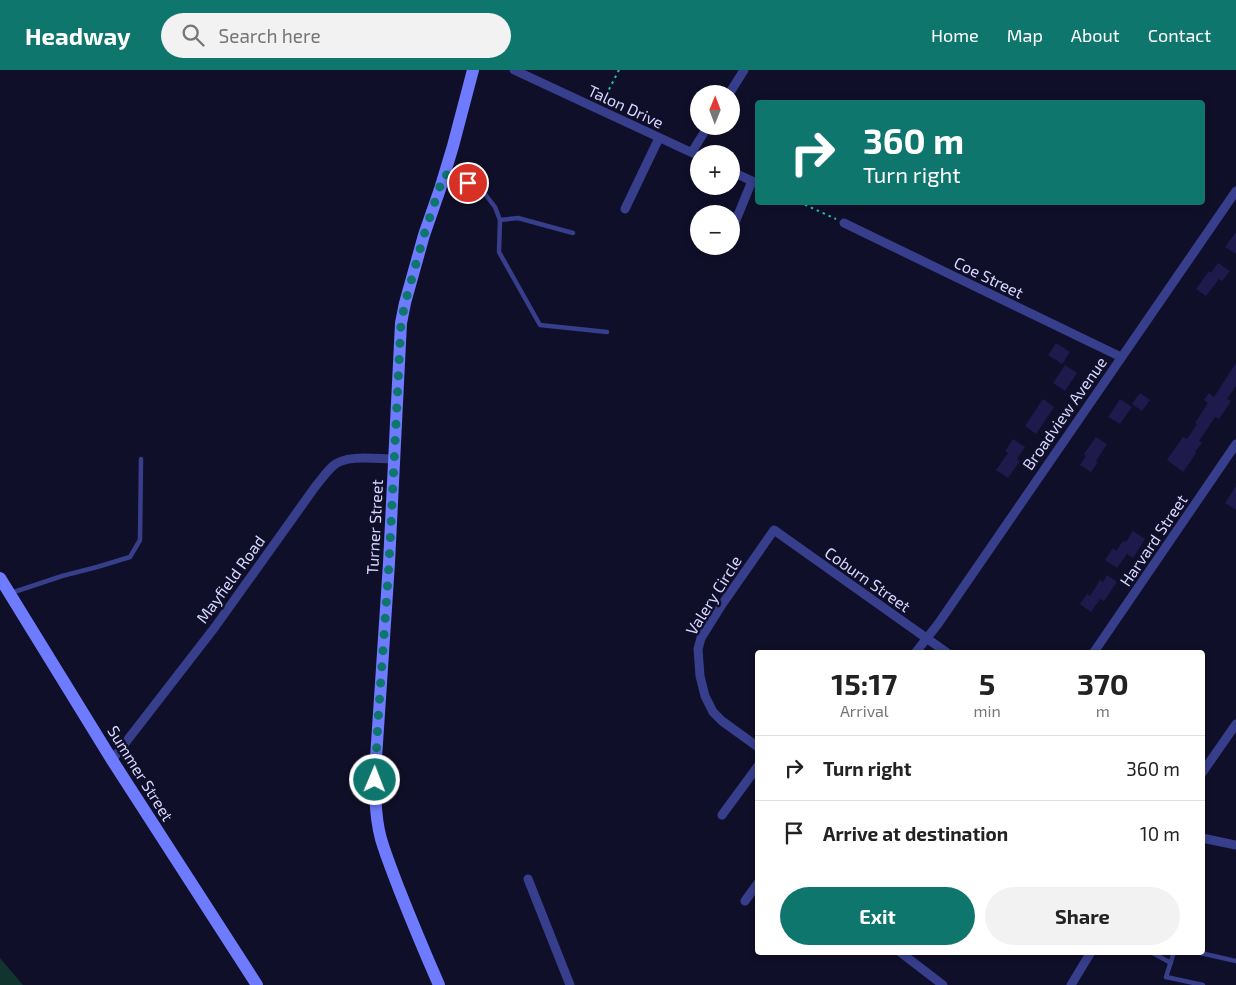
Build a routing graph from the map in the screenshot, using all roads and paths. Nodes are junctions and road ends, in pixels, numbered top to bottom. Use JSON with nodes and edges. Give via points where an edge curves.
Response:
{"nodes":[{"id":1,"x":473,"y":70,"type":"edge"},
{"id":2,"x":514,"y":70,"type":"edge"},
{"id":3,"x":620,"y":70,"type":"edge"},
{"id":4,"x":744,"y":70,"type":"edge"},
{"id":5,"x":735,"y":85,"type":"edge"},
{"id":6,"x":598,"y":110,"type":"junction"},
{"id":7,"x":660,"y":138,"type":"junction"},
{"id":8,"x":690,"y":152,"type":"edge"},
{"id":9,"x":444,"y":174,"type":"junction"},
{"id":10,"x":740,"y":175,"type":"edge"},
{"id":11,"x":755,"y":182,"type":"edge"},
{"id":12,"x":1236,"y":191,"type":"edge"},
{"id":13,"x":805,"y":205,"type":"edge"},
{"id":14,"x":625,"y":209,"type":"dead end"},
{"id":15,"x":740,"y":213,"type":"edge"},
{"id":16,"x":500,"y":220,"type":"junction"},
{"id":17,"x":844,"y":223,"type":"joint"},
{"id":18,"x":573,"y":233,"type":"dead end"},
{"id":19,"x":607,"y":332,"type":"dead end"},
{"id":20,"x":1121,"y":357,"type":"junction"},
{"id":21,"x":1236,"y":444,"type":"edge"},
{"id":22,"x":141,"y":459,"type":"dead end"},
{"id":23,"x":394,"y":459,"type":"junction"},
{"id":24,"x":774,"y":530,"type":"joint"},
{"id":25,"x":0,"y":578,"type":"edge"},
{"id":26,"x":9,"y":593,"type":"junction"},
{"id":27,"x":926,"y":639,"type":"junction"},
{"id":28,"x":918,"y":650,"type":"edge"},
{"id":29,"x":943,"y":650,"type":"edge"},
{"id":30,"x":1095,"y":650,"type":"edge"},
{"id":31,"x":1236,"y":724,"type":"edge"},
{"id":32,"x":755,"y":746,"type":"edge"},
{"id":33,"x":112,"y":760,"type":"junction"},
{"id":34,"x":1205,"y":769,"type":"edge"},
{"id":35,"x":755,"y":770,"type":"edge"},
{"id":36,"x":722,"y":815,"type":"dead end"},
{"id":37,"x":1205,"y":839,"type":"edge"},
{"id":38,"x":1236,"y":846,"type":"edge"},
{"id":39,"x":528,"y":879,"type":"dead end"},
{"id":40,"x":755,"y":887,"type":"edge"},
{"id":41,"x":745,"y":901,"type":"dead end"},
{"id":42,"x":1205,"y":954,"type":"edge"},
{"id":43,"x":904,"y":955,"type":"edge"},
{"id":44,"x":1089,"y":955,"type":"edge"},
{"id":45,"x":1156,"y":955,"type":"edge"},
{"id":46,"x":1173,"y":955,"type":"edge"},
{"id":47,"x":1236,"y":961,"type":"edge"},
{"id":48,"x":1171,"y":963,"type":"junction"},
{"id":49,"x":257,"y":985,"type":"edge"},
{"id":50,"x":439,"y":985,"type":"edge"},
{"id":51,"x":570,"y":985,"type":"edge"},
{"id":52,"x":943,"y":985,"type":"edge"},
{"id":53,"x":1071,"y":985,"type":"edge"},
{"id":54,"x":1203,"y":985,"type":"edge"}],
"edges":[{"from":1,"to":9,"type":"main road","name":"Turner Street"},
{"from":2,"to":6,"type":"street","name":"Talon Drive"},
{"from":3,"to":6,"type":"path"},
{"from":4,"to":5,"type":"street"},
{"from":6,"to":7,"type":"street","name":"Talon Drive"},
{"from":7,"to":8,"type":"street","name":"Talon Drive"},
{"from":7,"to":14,"type":"street"},
{"from":9,"to":16,"type":"lane","via":[[468,183],[484,194],[495,207]]},
{"from":9,"to":23,"type":"main road","name":"Turner Street","via":[[401,323]]},
{"from":10,"to":11,"type":"street"},
{"from":11,"to":15,"type":"street"},
{"from":12,"to":20,"type":"street","name":"Broadview Avenue"},
{"from":13,"to":17,"type":"path"},
{"from":16,"to":18,"type":"lane","via":[[518,218]]},
{"from":16,"to":19,"type":"lane","via":[[499,252],[540,325]]},
{"from":17,"to":20,"type":"street","name":"Coe Street"},
{"from":20,"to":27,"type":"street","name":"Broadview Avenue"},
{"from":21,"to":30,"type":"street","name":"Harvard Street"},
{"from":22,"to":26,"type":"lane","via":[[140,540],[130,557]]},
{"from":23,"to":33,"type":"street","name":"Mayfield Road","via":[[348,459],[333,465],[215,627]]},
{"from":23,"to":50,"type":"main road","name":"Turner Street","via":[[376,758],[377,814],[386,854]]},
{"from":24,"to":27,"type":"street","name":"Coburn Street"},
{"from":24,"to":32,"type":"street","name":"Valery Circle","via":[[721,606],[701,638],[698,649],[700,676],[713,712]]},
{"from":25,"to":26,"type":"main road","name":"Summer Street"},
{"from":26,"to":33,"type":"main road","name":"Summer Street"},
{"from":27,"to":28,"type":"street","name":"Broadview Avenue"},
{"from":27,"to":29,"type":"street","name":"Coburn Street"},
{"from":31,"to":34,"type":"street"},
{"from":33,"to":49,"type":"main road","name":"Summer Street"},
{"from":35,"to":36,"type":"street"},
{"from":37,"to":38,"type":"street"},
{"from":39,"to":51,"type":"street"},
{"from":40,"to":41,"type":"street"},
{"from":42,"to":47,"type":"lane"},
{"from":43,"to":52,"type":"street"},
{"from":44,"to":53,"type":"street"},
{"from":45,"to":48,"type":"lane"},
{"from":46,"to":48,"type":"lane"},
{"from":48,"to":54,"type":"lane","via":[[1166,977]]}]}
